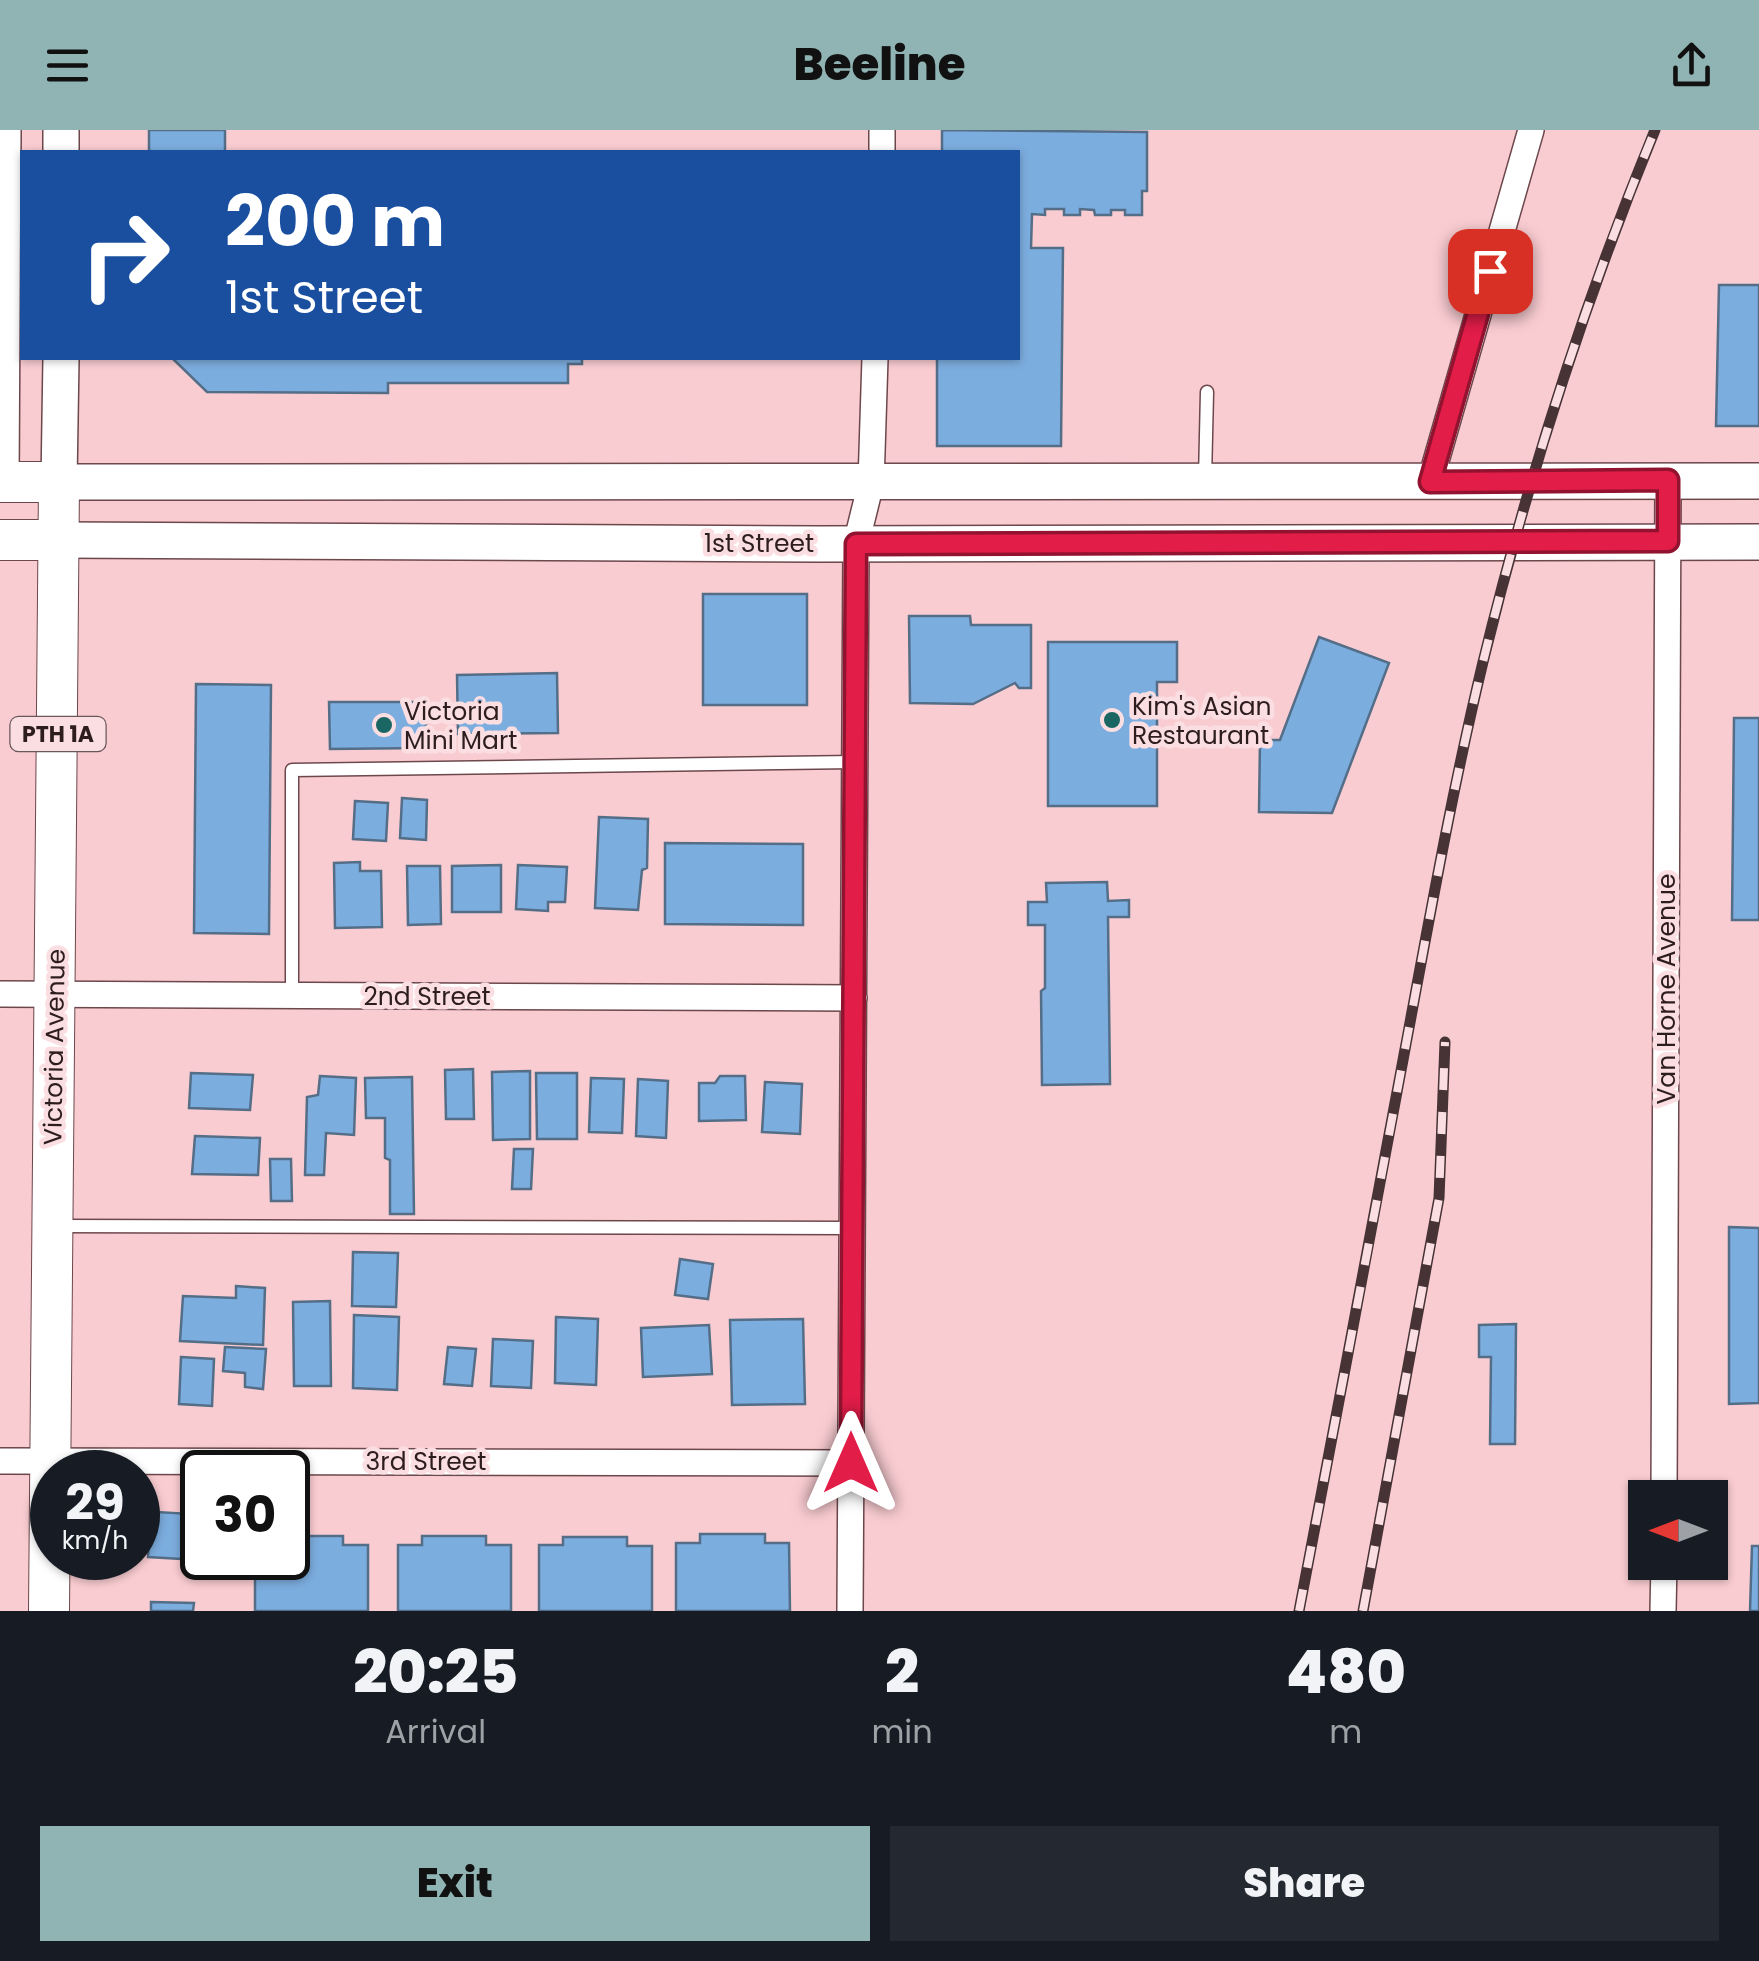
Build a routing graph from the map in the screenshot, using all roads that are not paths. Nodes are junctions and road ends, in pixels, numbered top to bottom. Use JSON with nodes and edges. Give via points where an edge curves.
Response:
{"nodes":[{"id":1,"x":3,"y":130,"type":"edge"},
{"id":2,"x":1531,"y":130,"type":"edge"},
{"id":3,"x":61,"y":360,"type":"edge"},
{"id":4,"x":875,"y":360,"type":"edge"},
{"id":5,"x":1207,"y":392,"type":"dead end"},
{"id":6,"x":1668,"y":480,"type":"junction"},
{"id":7,"x":1759,"y":481,"type":"edge"},
{"id":8,"x":0,"y":482,"type":"edge"},
{"id":9,"x":60,"y":482,"type":"junction"},
{"id":10,"x":1205,"y":482,"type":"junction"},
{"id":11,"x":1430,"y":482,"type":"junction"},
{"id":12,"x":870,"y":483,"type":"junction"},
{"id":13,"x":0,"y":537,"type":"edge"},
{"id":14,"x":59,"y":540,"type":"junction"},
{"id":15,"x":1668,"y":541,"type":"junction"},
{"id":16,"x":1759,"y":542,"type":"edge"},
{"id":17,"x":856,"y":544,"type":"junction"},
{"id":18,"x":854,"y":762,"type":"junction"},
{"id":19,"x":0,"y":994,"type":"edge"},
{"id":20,"x":56,"y":995,"type":"junction"},
{"id":21,"x":292,"y":995,"type":"junction"},
{"id":22,"x":854,"y":998,"type":"junction"},
{"id":23,"x":50,"y":1226,"type":"junction"},
{"id":24,"x":853,"y":1228,"type":"junction"},
{"id":25,"x":48,"y":1450,"type":"edge"},
{"id":26,"x":30,"y":1460,"type":"edge"},
{"id":27,"x":160,"y":1460,"type":"edge"},
{"id":28,"x":0,"y":1461,"type":"edge"},
{"id":29,"x":851,"y":1463,"type":"junction"},
{"id":30,"x":1664,"y":1480,"type":"edge"},
{"id":31,"x":49,"y":1580,"type":"edge"},
{"id":32,"x":1664,"y":1580,"type":"edge"},
{"id":33,"x":49,"y":1611,"type":"edge"},
{"id":34,"x":850,"y":1611,"type":"edge"},
{"id":35,"x":1664,"y":1611,"type":"edge"}],
"edges":[{"from":1,"to":8,"type":"main road"},
{"from":2,"to":11,"type":"street"},
{"from":3,"to":9,"type":"main road"},
{"from":4,"to":12,"type":"street"},
{"from":5,"to":10,"type":"lane"},
{"from":6,"to":7,"type":"main road"},
{"from":6,"to":11,"type":"main road"},
{"from":6,"to":15,"type":"street","name":"Van Horne Avenue"},
{"from":8,"to":9,"type":"main road"},
{"from":8,"to":13,"type":"main road"},
{"from":9,"to":12,"type":"main road"},
{"from":9,"to":14,"type":"main road","name":"Victoria Avenue","number":"PTH 1A"},
{"from":10,"to":11,"type":"main road"},
{"from":10,"to":12,"type":"main road"},
{"from":12,"to":17,"type":"street"},
{"from":13,"to":14,"type":"main road","name":"1st Street"},
{"from":14,"to":17,"type":"main road","name":"1st Street"},
{"from":14,"to":20,"type":"main road","name":"Victoria Avenue","number":"PTH 1A"},
{"from":15,"to":16,"type":"main road","name":"1st Street"},
{"from":15,"to":17,"type":"main road","name":"1st Street"},
{"from":15,"to":30,"type":"street","name":"Van Horne Avenue"},
{"from":17,"to":18,"type":"street"},
{"from":18,"to":21,"type":"lane","via":[[292,770]]},
{"from":18,"to":22,"type":"street"},
{"from":19,"to":20,"type":"street","name":"2nd Street"},
{"from":20,"to":21,"type":"street","name":"2nd Street"},
{"from":20,"to":23,"type":"main road","name":"Victoria Avenue","number":"PTH 1A"},
{"from":21,"to":22,"type":"street","name":"2nd Street"},
{"from":22,"to":24,"type":"street"},
{"from":23,"to":24,"type":"lane"},
{"from":23,"to":25,"type":"main road","name":"Victoria Avenue","number":"PTH 1A"},
{"from":24,"to":29,"type":"street"},
{"from":26,"to":28,"type":"street","name":"3rd Street"},
{"from":27,"to":29,"type":"street","name":"3rd Street"},
{"from":29,"to":34,"type":"street"},
{"from":31,"to":33,"type":"main road","name":"Victoria Avenue","number":"PTH 1A"},
{"from":32,"to":35,"type":"street"}]}
